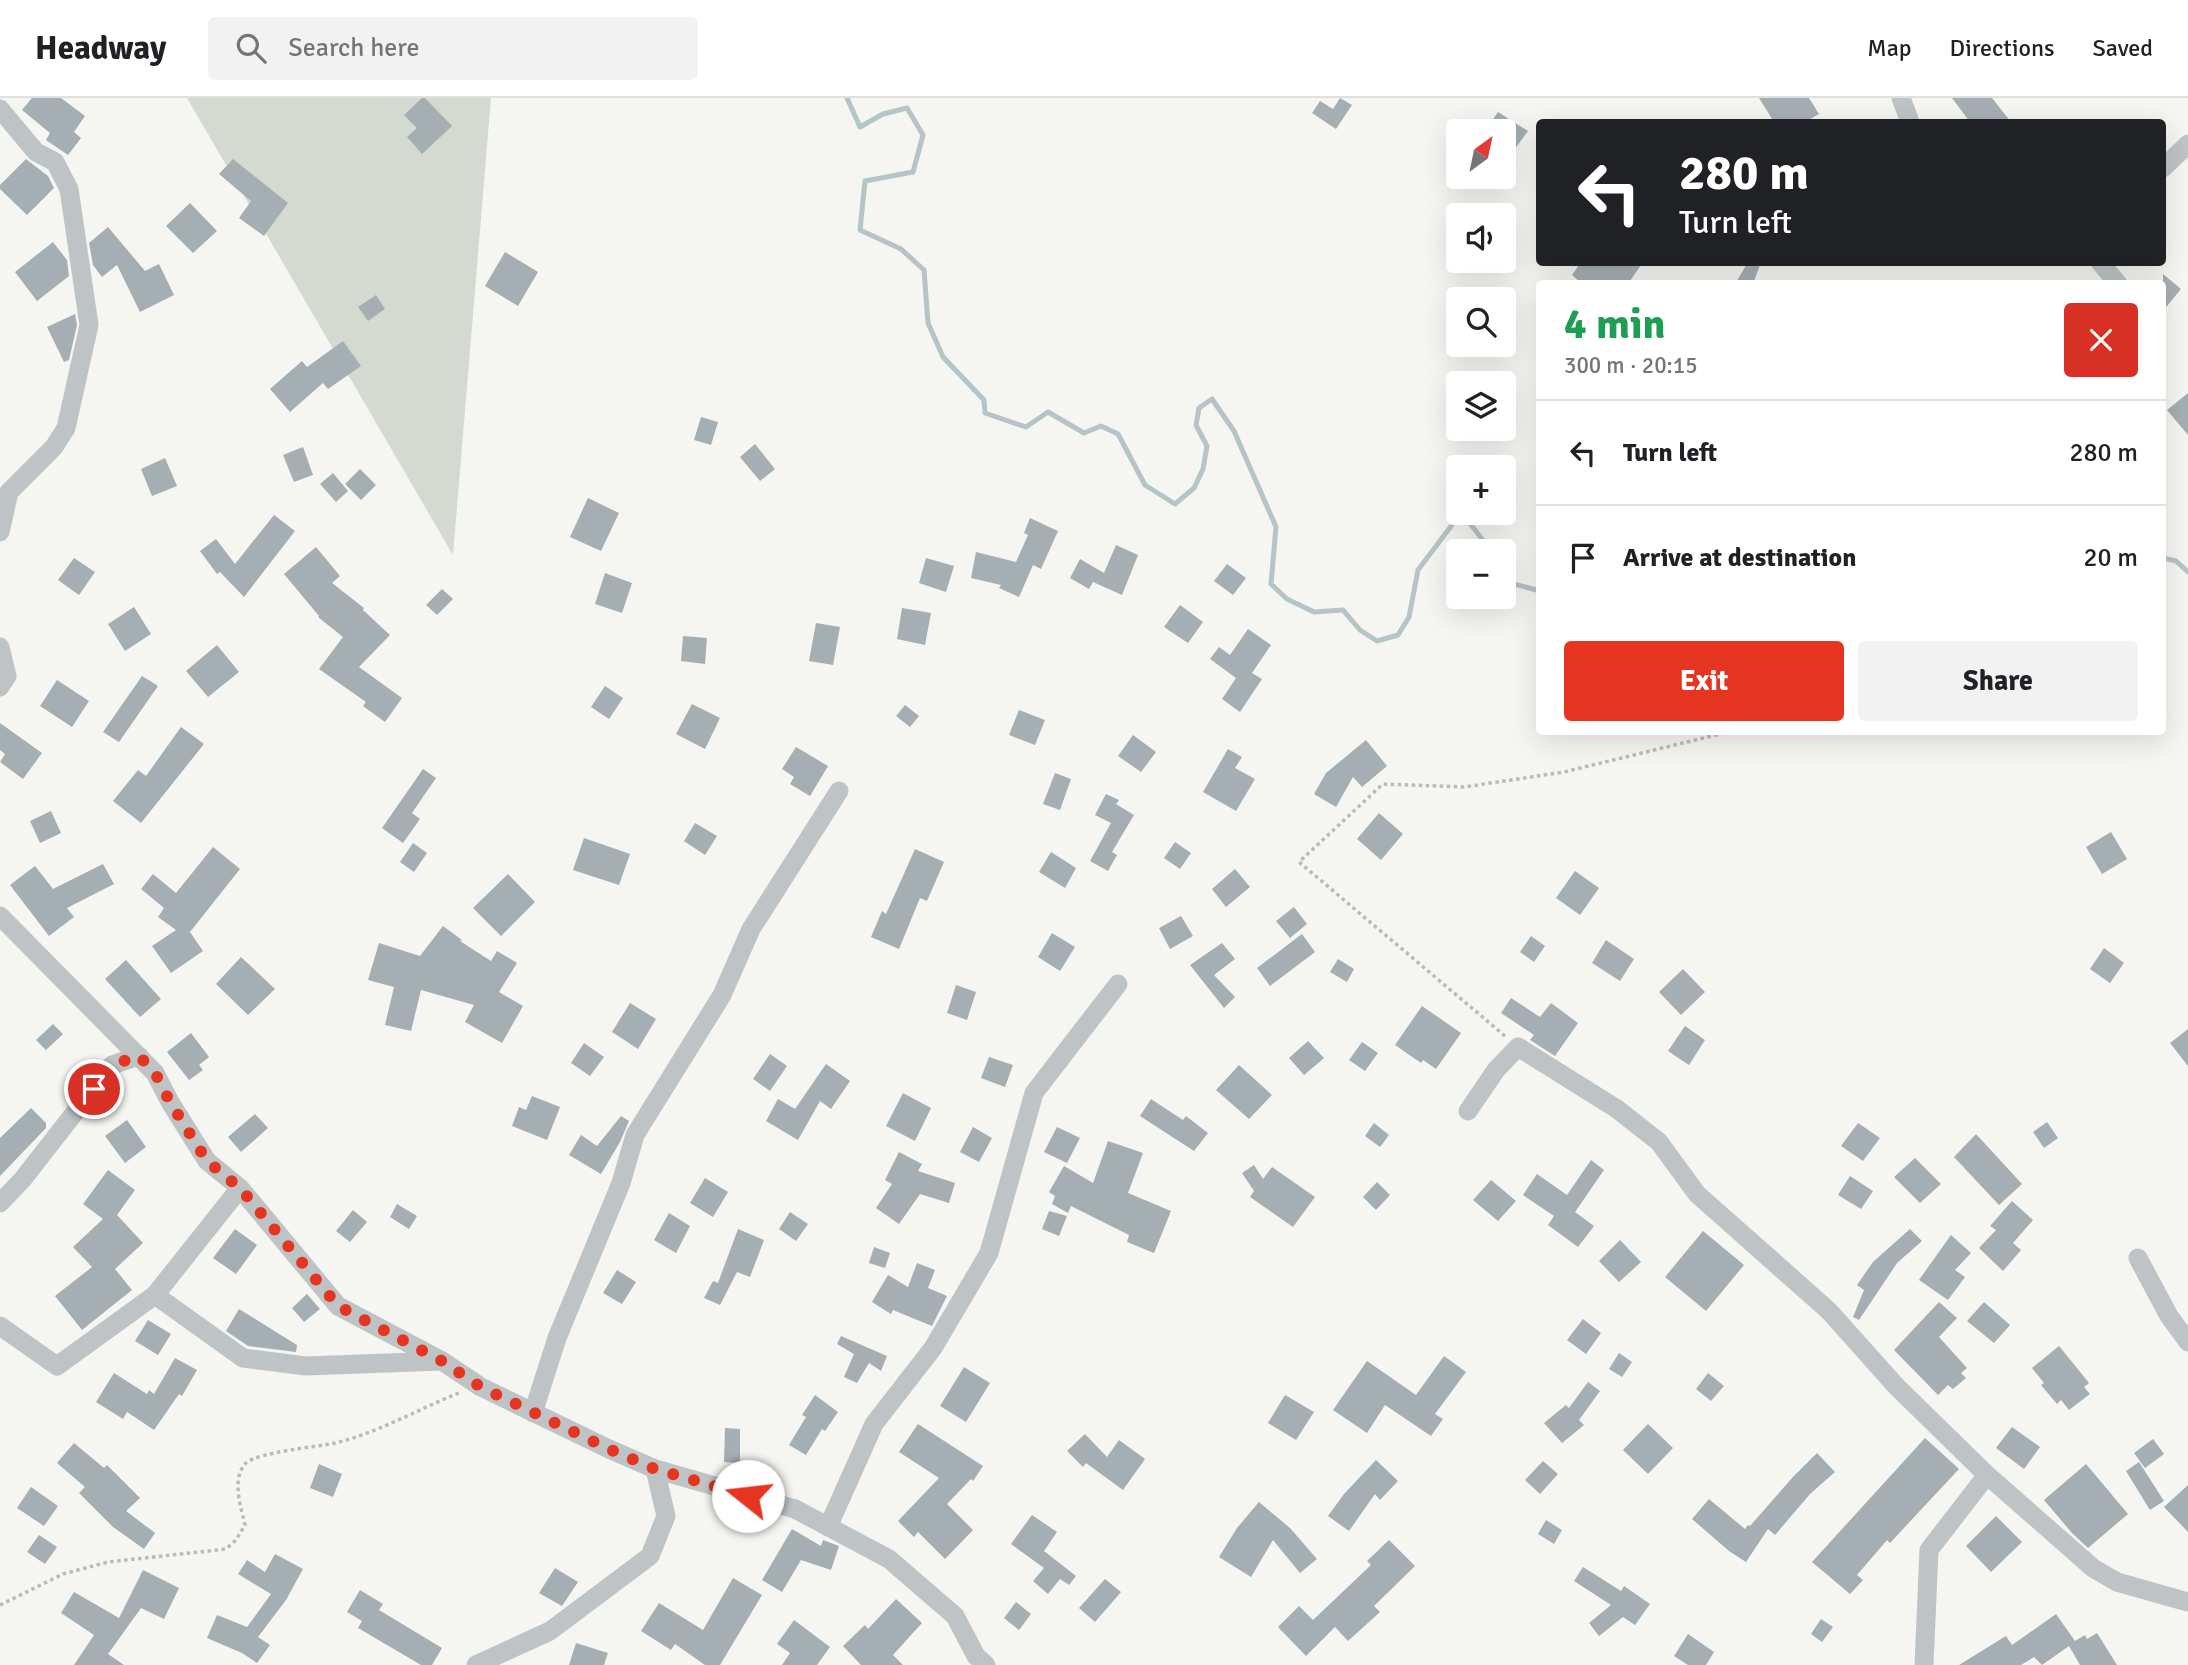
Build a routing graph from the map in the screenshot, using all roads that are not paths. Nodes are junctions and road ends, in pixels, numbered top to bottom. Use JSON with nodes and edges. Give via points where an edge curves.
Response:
{"nodes":[{"id":1,"x":1901,"y":98,"type":"edge"},
{"id":2,"x":0,"y":109,"type":"edge"},
{"id":3,"x":1909,"y":119,"type":"edge"},
{"id":4,"x":2188,"y":144,"type":"edge"},
{"id":5,"x":2166,"y":165,"type":"edge"},
{"id":6,"x":2104,"y":266,"type":"edge"},
{"id":7,"x":2115,"y":280,"type":"edge"},
{"id":8,"x":0,"y":532,"type":"edge"},
{"id":9,"x":0,"y":647,"type":"edge"},
{"id":10,"x":0,"y":687,"type":"edge"},
{"id":11,"x":839,"y":791,"type":"dead end"},
{"id":12,"x":0,"y":916,"type":"edge"},
{"id":13,"x":1118,"y":984,"type":"dead end"},
{"id":14,"x":139,"y":1056,"type":"junction"},
{"id":15,"x":1468,"y":1111,"type":"dead end"},
{"id":16,"x":240,"y":1188,"type":"junction"},
{"id":17,"x":0,"y":1203,"type":"edge"},
{"id":18,"x":2138,"y":1258,"type":"dead end"},
{"id":19,"x":155,"y":1295,"type":"junction"},
{"id":20,"x":0,"y":1326,"type":"edge"},
{"id":21,"x":2188,"y":1342,"type":"edge"},
{"id":22,"x":442,"y":1361,"type":"junction"},
{"id":23,"x":534,"y":1413,"type":"junction"},
{"id":24,"x":655,"y":1469,"type":"junction"},
{"id":25,"x":1987,"y":1475,"type":"junction"},
{"id":26,"x":828,"y":1527,"type":"junction"},
{"id":27,"x":2188,"y":1602,"type":"edge"},
{"id":28,"x":476,"y":1665,"type":"edge"},
{"id":29,"x":986,"y":1665,"type":"edge"},
{"id":30,"x":1924,"y":1665,"type":"edge"}],
"edges":[{"from":1,"to":3,"type":"street"},
{"from":2,"to":8,"type":"street","via":[[36,152],[55,162],[68,188],[89,325],[66,428],[54,447],[9,492]]},
{"from":4,"to":5,"type":"street"},
{"from":6,"to":7,"type":"street"},
{"from":9,"to":10,"type":"street","via":[[6,676]]},
{"from":11,"to":23,"type":"street","via":[[751,929],[722,995],[635,1135],[621,1183],[556,1338]]},
{"from":12,"to":14,"type":"street"},
{"from":13,"to":26,"type":"street","via":[[1034,1093],[989,1253],[933,1348],[874,1424]]},
{"from":14,"to":16,"type":"street","via":[[155,1073],[207,1161]]},
{"from":14,"to":17,"type":"street","via":[[112,1065]]},
{"from":15,"to":25,"type":"street","via":[[1518,1047],[1616,1109],[1659,1142],[1697,1194],[1829,1311],[1896,1386]]},
{"from":16,"to":19,"type":"street"},
{"from":16,"to":22,"type":"street","via":[[338,1306]]},
{"from":18,"to":21,"type":"street"},
{"from":19,"to":20,"type":"street","via":[[57,1366]]},
{"from":19,"to":22,"type":"street","via":[[243,1359],[306,1366]]},
{"from":22,"to":23,"type":"street"},
{"from":23,"to":24,"type":"street"},
{"from":24,"to":26,"type":"street","via":[[795,1509]]},
{"from":24,"to":28,"type":"street","via":[[666,1516],[650,1556],[550,1631]]},
{"from":25,"to":27,"type":"street","via":[[2093,1568],[2116,1581]]},
{"from":25,"to":30,"type":"street","via":[[1928,1550]]},
{"from":26,"to":29,"type":"street","via":[[889,1559],[946,1607]]}]}
